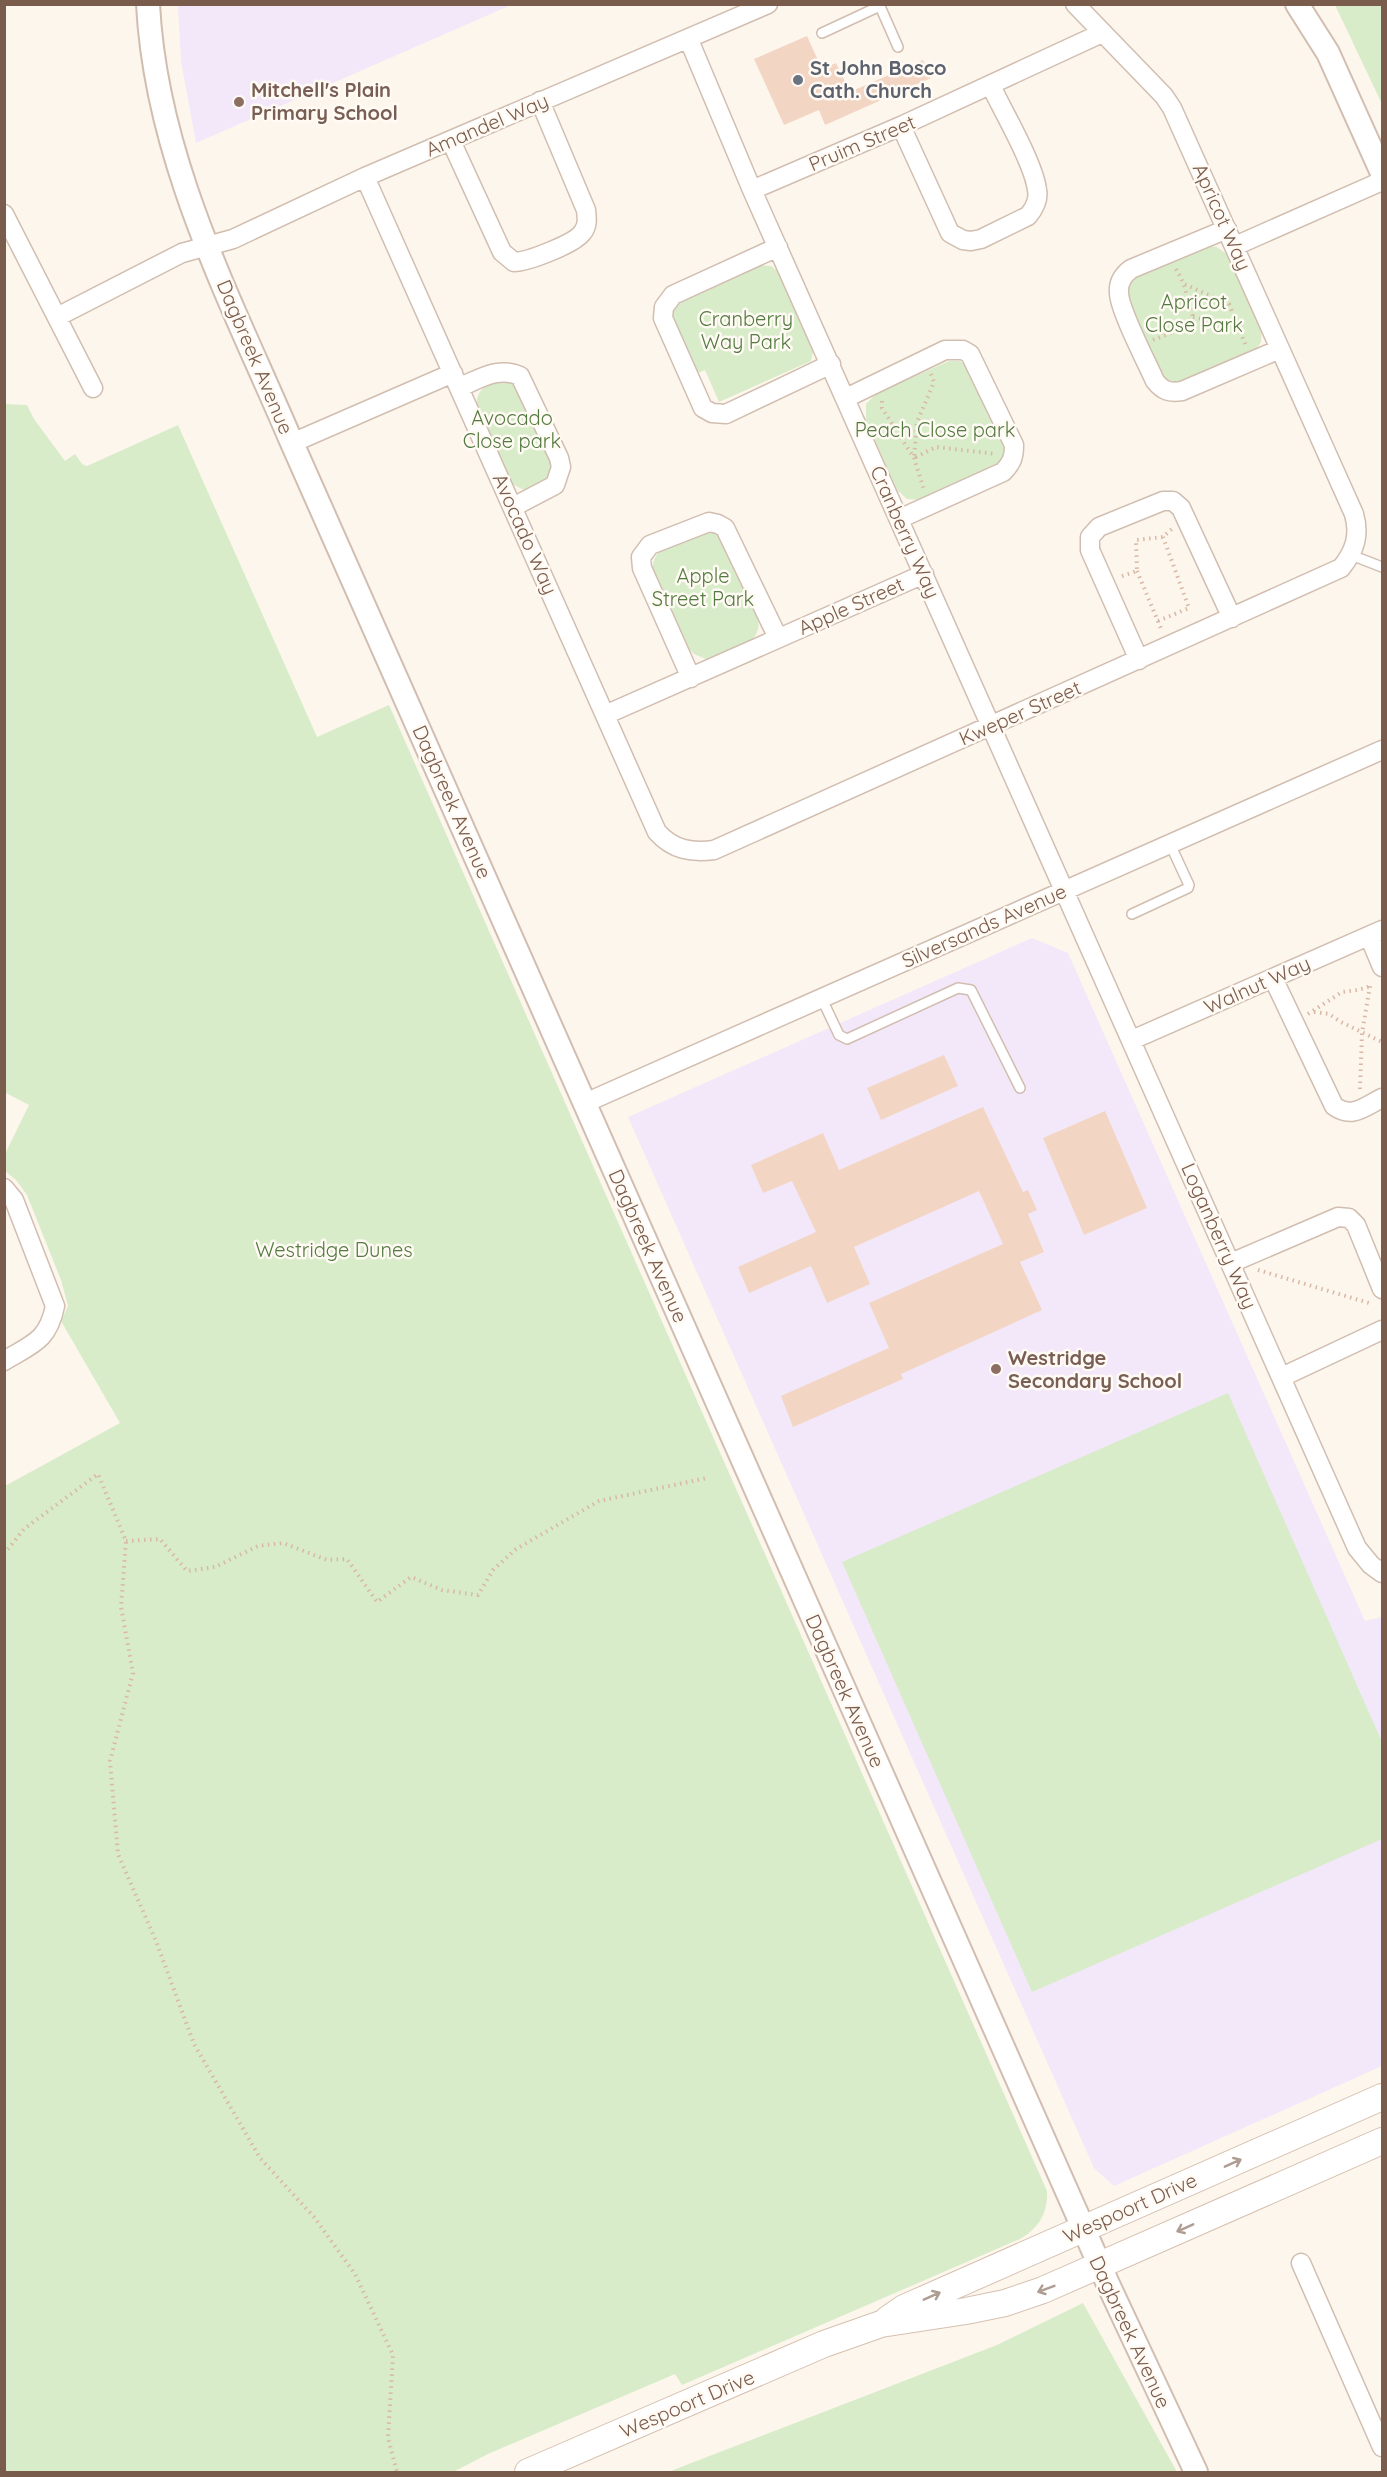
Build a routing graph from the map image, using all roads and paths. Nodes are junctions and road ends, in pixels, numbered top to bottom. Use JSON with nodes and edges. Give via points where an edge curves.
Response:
{"nodes":[{"id":1,"x":148,"y":4,"type":"edge"},
{"id":2,"x":768,"y":4,"type":"edge"},
{"id":3,"x":1075,"y":4,"type":"edge"},
{"id":4,"x":1297,"y":4,"type":"edge"},
{"id":5,"x":879,"y":5,"type":"edge"},
{"id":6,"x":822,"y":33,"type":"dead end"},
{"id":7,"x":1102,"y":33,"type":"junction"},
{"id":8,"x":689,"y":40,"type":"junction"},
{"id":9,"x":898,"y":46,"type":"dead end"},
{"id":10,"x":991,"y":86,"type":"junction"},
{"id":11,"x":540,"y":101,"type":"junction"},
{"id":12,"x":901,"y":126,"type":"junction"},
{"id":13,"x":451,"y":141,"type":"junction"},
{"id":14,"x":1383,"y":173,"type":"edge"},
{"id":15,"x":365,"y":177,"type":"junction"},
{"id":16,"x":1383,"y":181,"type":"edge"},
{"id":17,"x":752,"y":190,"type":"junction"},
{"id":18,"x":4,"y":214,"type":"edge"},
{"id":19,"x":1227,"y":229,"type":"junction"},
{"id":20,"x":207,"y":246,"type":"junction"},
{"id":21,"x":1235,"y":246,"type":"junction"},
{"id":22,"x":778,"y":247,"type":"junction"},
{"id":23,"x":1169,"y":253,"type":"junction"},
{"id":24,"x":1184,"y":285,"type":"junction"},
{"id":25,"x":57,"y":317,"type":"junction"},
{"id":26,"x":1193,"y":318,"type":"junction"},
{"id":27,"x":1239,"y":327,"type":"junction"},
{"id":28,"x":1140,"y":346,"type":"junction"},
{"id":29,"x":1280,"y":349,"type":"junction"},
{"id":30,"x":925,"y":360,"type":"junction"},
{"id":31,"x":1252,"y":361,"type":"junction"},
{"id":32,"x":831,"y":364,"type":"junction"},
{"id":33,"x":456,"y":380,"type":"junction"},
{"id":34,"x":881,"y":381,"type":"junction"},
{"id":35,"x":93,"y":388,"type":"dead end"},
{"id":36,"x":846,"y":398,"type":"junction"},
{"id":37,"x":292,"y":443,"type":"junction"},
{"id":38,"x":1014,"y":456,"type":"junction"},
{"id":39,"x":914,"y":458,"type":"junction"},
{"id":40,"x":928,"y":506,"type":"junction"},
{"id":41,"x":513,"y":507,"type":"junction"},
{"id":42,"x":1180,"y":508,"type":"junction"},
{"id":43,"x":899,"y":519,"type":"junction"},
{"id":44,"x":1164,"y":537,"type":"junction"},
{"id":45,"x":1351,"y":555,"type":"junction"},
{"id":46,"x":1383,"y":567,"type":"edge"},
{"id":47,"x":1137,"y":571,"type":"junction"},
{"id":48,"x":924,"y":574,"type":"junction"},
{"id":49,"x":1104,"y":583,"type":"junction"},
{"id":50,"x":1232,"y":618,"type":"junction"},
{"id":51,"x":1158,"y":621,"type":"junction"},
{"id":52,"x":778,"y":638,"type":"junction"},
{"id":53,"x":1169,"y":646,"type":"junction"},
{"id":54,"x":1139,"y":660,"type":"junction"},
{"id":55,"x":691,"y":678,"type":"junction"},
{"id":56,"x":605,"y":715,"type":"junction"},
{"id":57,"x":992,"y":725,"type":"junction"},
{"id":58,"x":1383,"y":750,"type":"edge"},
{"id":59,"x":1170,"y":844,"type":"junction"},
{"id":60,"x":680,"y":849,"type":"joint"},
{"id":61,"x":1065,"y":891,"type":"junction"},
{"id":62,"x":1132,"y":914,"type":"dead end"},
{"id":63,"x":1376,"y":933,"type":"edge"},
{"id":64,"x":1379,"y":975,"type":"edge"},
{"id":65,"x":1273,"y":978,"type":"junction"},
{"id":66,"x":1370,"y":986,"type":"junction"},
{"id":67,"x":821,"y":998,"type":"junction"},
{"id":68,"x":1314,"y":1012,"type":"junction"},
{"id":69,"x":1293,"y":1021,"type":"junction"},
{"id":70,"x":1362,"y":1033,"type":"junction"},
{"id":71,"x":1132,"y":1040,"type":"junction"},
{"id":72,"x":1383,"y":1042,"type":"edge"},
{"id":73,"x":1020,"y":1088,"type":"dead end"},
{"id":74,"x":1383,"y":1098,"type":"edge"},
{"id":75,"x":585,"y":1103,"type":"junction"},
{"id":76,"x":1353,"y":1112,"type":"junction"},
{"id":77,"x":4,"y":1188,"type":"edge"},
{"id":78,"x":1231,"y":1263,"type":"junction"},
{"id":79,"x":1383,"y":1288,"type":"edge"},
{"id":80,"x":1372,"y":1304,"type":"dead end"},
{"id":81,"x":1383,"y":1330,"type":"edge"},
{"id":82,"x":4,"y":1361,"type":"edge"},
{"id":83,"x":1282,"y":1377,"type":"junction"},
{"id":84,"x":707,"y":1478,"type":"dead end"},
{"id":85,"x":126,"y":1541,"type":"junction"},
{"id":86,"x":4,"y":1554,"type":"edge"},
{"id":87,"x":1383,"y":1573,"type":"edge"},
{"id":88,"x":1383,"y":2097,"type":"edge"},
{"id":89,"x":1383,"y":2141,"type":"edge"},
{"id":90,"x":1083,"y":2229,"type":"junction"},
{"id":91,"x":1301,"y":2262,"type":"dead end"},
{"id":92,"x":1100,"y":2266,"type":"junction"},
{"id":93,"x":881,"y":2324,"type":"junction"},
{"id":94,"x":1383,"y":2447,"type":"edge"},
{"id":95,"x":397,"y":2472,"type":"edge"},
{"id":96,"x":528,"y":2472,"type":"edge"},
{"id":97,"x":1196,"y":2472,"type":"edge"}],
"edges":[{"from":1,"to":20,"type":"street","name":"Dagbreek Avenue","via":[[157,78],[170,138],[189,203]]},
{"from":2,"to":8,"type":"street","name":"Amandel Way"},
{"from":3,"to":7,"type":"street"},
{"from":4,"to":14,"type":"street","via":[[1328,53]]},
{"from":5,"to":6,"type":"lane"},
{"from":5,"to":9,"type":"lane"},
{"from":7,"to":10,"type":"street","name":"Pruim Street"},
{"from":7,"to":19,"type":"street","name":"Apricot Way","via":[[1172,108]]},
{"from":8,"to":11,"type":"street","name":"Amandel Way"},
{"from":8,"to":17,"type":"street","name":"Cranberry Way"},
{"from":10,"to":12,"type":"street","name":"Pruim Street"},
{"from":10,"to":12,"type":"street","via":[[1038,189],[1028,216],[981,239],[963,240],[950,232]]},
{"from":11,"to":13,"type":"street","name":"Amandel Way"},
{"from":11,"to":13,"type":"street","via":[[586,210],[587,224],[577,238],[524,262],[514,262],[502,252]]},
{"from":12,"to":17,"type":"street","name":"Pruim Street"},
{"from":13,"to":15,"type":"street","name":"Amandel Way"},
{"from":15,"to":20,"type":"street","name":"Amandel Way","via":[[233,238]]},
{"from":15,"to":33,"type":"street","name":"Avocado Way"},
{"from":16,"to":21,"type":"street"},
{"from":17,"to":22,"type":"street","name":"Cranberry Way"},
{"from":18,"to":25,"type":"street"},
{"from":19,"to":21,"type":"street","name":"Apricot Way"},
{"from":19,"to":23,"type":"street"},
{"from":20,"to":25,"type":"street","name":"Amandel Way","via":[[182,253]]},
{"from":20,"to":37,"type":"street","name":"Dagbreek Avenue"},
{"from":21,"to":29,"type":"street","name":"Apricot Way"},
{"from":22,"to":32,"type":"street","name":"Cranberry Way"},
{"from":22,"to":32,"type":"street","via":[[673,295],[664,307],[663,318],[703,408],[726,414]]},
{"from":23,"to":24,"type":"path"},
{"from":23,"to":28,"type":"street","via":[[1131,269],[1124,274],[1119,287],[1119,297]]},
{"from":24,"to":26,"type":"path"},
{"from":24,"to":27,"type":"path","via":[[1229,304]]},
{"from":25,"to":35,"type":"street"},
{"from":26,"to":27,"type":"path"},
{"from":26,"to":28,"type":"path","via":[[1176,331]]},
{"from":27,"to":31,"type":"path"},
{"from":28,"to":31,"type":"street","via":[[1155,381],[1171,392]]},
{"from":29,"to":31,"type":"street"},
{"from":29,"to":45,"type":"street","name":"Apricot Way","via":[[1354,514],[1356,541]]},
{"from":30,"to":34,"type":"street"},
{"from":30,"to":38,"type":"street","via":[[955,348],[970,354],[1014,445]]},
{"from":30,"to":39,"type":"path","via":[[934,382],[917,423]]},
{"from":32,"to":36,"type":"street","name":"Cranberry Way"},
{"from":33,"to":37,"type":"street"},
{"from":33,"to":41,"type":"street","name":"Avocado Way"},
{"from":33,"to":41,"type":"street","via":[[507,371],[520,376],[559,458],[561,467],[555,485]]},
{"from":34,"to":36,"type":"street"},
{"from":34,"to":39,"type":"path","via":[[882,408]]},
{"from":36,"to":43,"type":"street","name":"Cranberry Way"},
{"from":37,"to":75,"type":"street","name":"Dagbreek Avenue"},
{"from":38,"to":39,"type":"path","via":[[936,447]]},
{"from":38,"to":40,"type":"street","via":[[1003,472]]},
{"from":39,"to":40,"type":"path"},
{"from":40,"to":43,"type":"street"},
{"from":41,"to":56,"type":"street","name":"Avocado Way"},
{"from":42,"to":44,"type":"path","via":[[1175,526]]},
{"from":42,"to":49,"type":"street","via":[[1173,501],[1163,501],[1099,527],[1090,537],[1090,550]]},
{"from":42,"to":50,"type":"street"},
{"from":43,"to":48,"type":"street","name":"Cranberry Way"},
{"from":44,"to":47,"type":"path","via":[[1136,540]]},
{"from":44,"to":51,"type":"path","via":[[1189,608]]},
{"from":45,"to":46,"type":"lane"},
{"from":45,"to":50,"type":"street","name":"Kweper Street","via":[[1341,568]]},
{"from":47,"to":49,"type":"path"},
{"from":47,"to":51,"type":"path"},
{"from":48,"to":52,"type":"street","name":"Apple Street"},
{"from":48,"to":57,"type":"street","name":"Cranberry Way"},
{"from":49,"to":54,"type":"street"},
{"from":50,"to":53,"type":"street","name":"Kweper Street"},
{"from":51,"to":53,"type":"path"},
{"from":52,"to":55,"type":"street","name":"Apple Street"},
{"from":52,"to":55,"type":"street","name":"Apple Street","via":[[725,528],[709,522],[650,545],[642,552],[642,568]]},
{"from":53,"to":54,"type":"street","name":"Kweper Street"},
{"from":54,"to":57,"type":"street","name":"Kweper Street"},
{"from":55,"to":56,"type":"street","name":"Apple Street"},
{"from":56,"to":60,"type":"street","name":"Avocado Way","via":[[657,832]]},
{"from":57,"to":60,"type":"street","name":"Kweper Street","via":[[714,850]]},
{"from":57,"to":61,"type":"street","name":"Cranberry Way"},
{"from":58,"to":59,"type":"street","name":"Silversands Avenue"},
{"from":59,"to":61,"type":"street","name":"Silversands Avenue"},
{"from":59,"to":62,"type":"lane","via":[[1188,888]]},
{"from":61,"to":67,"type":"street","name":"Silversands Avenue"},
{"from":61,"to":71,"type":"street","name":"Loganberry Way"},
{"from":63,"to":64,"type":"street"},
{"from":63,"to":65,"type":"street","name":"Walnut Way"},
{"from":64,"to":66,"type":"path"},
{"from":65,"to":69,"type":"street"},
{"from":65,"to":71,"type":"street","name":"Walnut Way"},
{"from":66,"to":68,"type":"path","via":[[1342,992]]},
{"from":66,"to":70,"type":"path"},
{"from":67,"to":73,"type":"lane","via":[[841,1038],[847,1039],[958,988],[971,990]]},
{"from":67,"to":75,"type":"street","name":"Silversands Avenue"},
{"from":68,"to":69,"type":"path"},
{"from":68,"to":70,"type":"path","via":[[1329,1014]]},
{"from":69,"to":76,"type":"street","via":[[1334,1106],[1342,1112]]},
{"from":70,"to":72,"type":"path"},
{"from":70,"to":76,"type":"path","via":[[1359,1100]]},
{"from":71,"to":78,"type":"street","name":"Loganberry Way"},
{"from":74,"to":76,"type":"street"},
{"from":75,"to":90,"type":"street","name":"Dagbreek Avenue"},
{"from":77,"to":82,"type":"street","via":[[15,1200],[55,1306],[42,1338]]},
{"from":78,"to":79,"type":"street","via":[[1338,1217],[1349,1218],[1356,1225]]},
{"from":78,"to":80,"type":"path"},
{"from":78,"to":83,"type":"street","name":"Loganberry Way"},
{"from":81,"to":83,"type":"street"},
{"from":83,"to":87,"type":"street","name":"Loganberry Way","via":[[1357,1548]]},
{"from":84,"to":85,"type":"path","via":[[599,1501],[516,1549],[494,1570],[478,1595],[442,1590],[411,1578],[377,1602],[347,1559],[327,1560],[283,1543],[258,1546],[215,1567],[187,1571],[160,1539]]},
{"from":85,"to":86,"type":"path","via":[[98,1474],[24,1529]]},
{"from":85,"to":95,"type":"path","via":[[121,1607],[133,1673],[111,1761],[118,1854],[194,2044],[260,2158],[314,2217],[355,2274],[393,2355],[388,2438]]},
{"from":90,"to":88,"type":"main road","name":"Wespoort Drive","one_way":true},
{"from":89,"to":92,"type":"main road","name":"Wespoort Drive","one_way":true},
{"from":90,"to":92,"type":"street","name":"Dagbreek Avenue"},
{"from":93,"to":90,"type":"main road","name":"Wespoort Drive","one_way":true,"via":[[903,2308]]},
{"from":91,"to":94,"type":"street"},
{"from":92,"to":93,"type":"main road","name":"Wespoort Drive","one_way":true,"via":[[1005,2303]]},
{"from":92,"to":97,"type":"street","name":"Dagbreek Avenue"},
{"from":93,"to":96,"type":"main road","name":"Wespoort Drive","via":[[824,2344]]}]}
